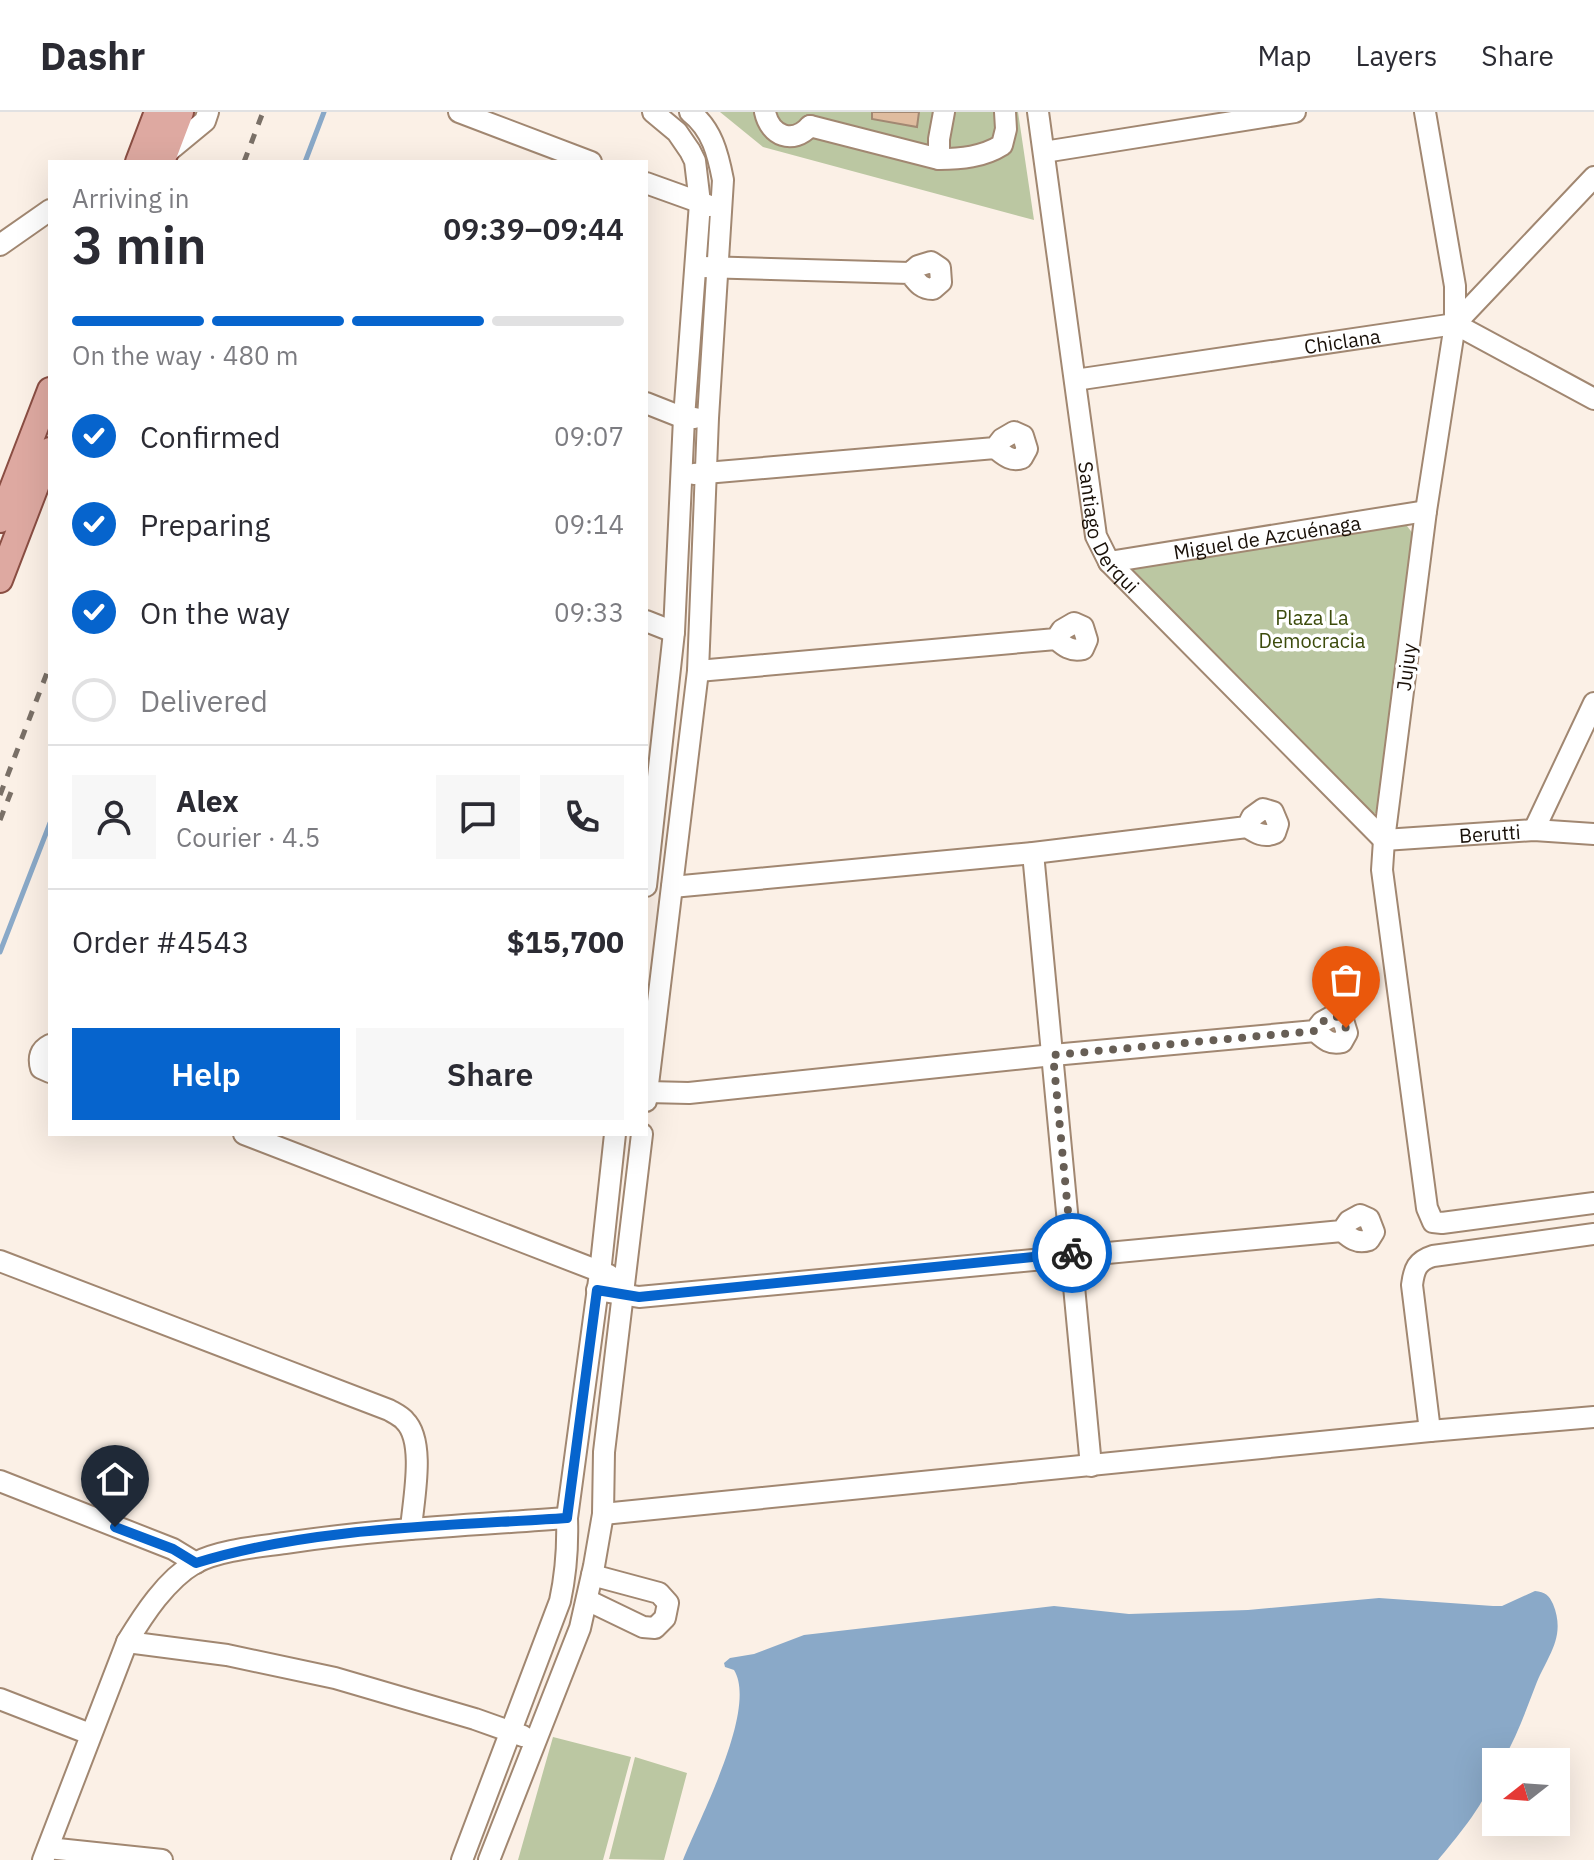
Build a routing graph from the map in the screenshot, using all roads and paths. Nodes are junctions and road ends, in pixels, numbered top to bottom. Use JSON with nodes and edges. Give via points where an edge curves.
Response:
{"nodes":[{"id":1,"x":157,"y":112,"type":"edge"},
{"id":2,"x":181,"y":112,"type":"edge"},
{"id":3,"x":208,"y":112,"type":"edge"},
{"id":4,"x":459,"y":112,"type":"edge"},
{"id":5,"x":653,"y":112,"type":"edge"},
{"id":6,"x":690,"y":112,"type":"edge"},
{"id":7,"x":765,"y":112,"type":"edge"},
{"id":8,"x":944,"y":112,"type":"edge"},
{"id":9,"x":1005,"y":112,"type":"edge"},
{"id":10,"x":1038,"y":112,"type":"edge"},
{"id":11,"x":1295,"y":112,"type":"edge"},
{"id":12,"x":1425,"y":112,"type":"edge"},
{"id":13,"x":807,"y":119,"type":"edge"},
{"id":14,"x":1044,"y":152,"type":"junction"},
{"id":15,"x":163,"y":158,"type":"edge"},
{"id":16,"x":939,"y":159,"type":"junction"},
{"id":17,"x":139,"y":160,"type":"edge"},
{"id":18,"x":586,"y":160,"type":"edge"},
{"id":19,"x":1594,"y":177,"type":"edge"},
{"id":20,"x":648,"y":184,"type":"edge"},
{"id":21,"x":700,"y":203,"type":"junction"},
{"id":22,"x":721,"y":210,"type":"junction"},
{"id":23,"x":48,"y":211,"type":"edge"},
{"id":24,"x":0,"y":245,"type":"edge"},
{"id":25,"x":694,"y":267,"type":"junction"},
{"id":26,"x":716,"y":269,"type":"junction"},
{"id":27,"x":910,"y":273,"type":"dead end"},
{"id":28,"x":1455,"y":324,"type":"junction"},
{"id":29,"x":1075,"y":380,"type":"junction"},
{"id":30,"x":48,"y":395,"type":"edge"},
{"id":31,"x":1594,"y":399,"type":"edge"},
{"id":32,"x":648,"y":404,"type":"edge"},
{"id":33,"x":684,"y":418,"type":"junction"},
{"id":34,"x":708,"y":418,"type":"junction"},
{"id":35,"x":995,"y":448,"type":"dead end"},
{"id":36,"x":48,"y":455,"type":"edge"},
{"id":37,"x":706,"y":474,"type":"junction"},
{"id":38,"x":682,"y":475,"type":"junction"},
{"id":39,"x":1426,"y":511,"type":"junction"},
{"id":40,"x":0,"y":520,"type":"edge"},
{"id":41,"x":1109,"y":562,"type":"junction"},
{"id":42,"x":0,"y":580,"type":"edge"},
{"id":43,"x":648,"y":621,"type":"edge"},
{"id":44,"x":700,"y":622,"type":"junction"},
{"id":45,"x":674,"y":627,"type":"junction"},
{"id":46,"x":1056,"y":639,"type":"dead end"},
{"id":47,"x":672,"y":653,"type":"junction"},
{"id":48,"x":698,"y":663,"type":"junction"},
{"id":49,"x":1594,"y":703,"type":"edge"},
{"id":50,"x":1247,"y":827,"type":"dead end"},
{"id":51,"x":1534,"y":830,"type":"junction"},
{"id":52,"x":1594,"y":834,"type":"edge"},
{"id":53,"x":1384,"y":840,"type":"junction"},
{"id":54,"x":649,"y":844,"type":"edge"},
{"id":55,"x":1033,"y":853,"type":"junction"},
{"id":56,"x":675,"y":858,"type":"junction"},
{"id":57,"x":672,"y":887,"type":"junction"},
{"id":58,"x":1315,"y":1031,"type":"dead end"},
{"id":59,"x":649,"y":1043,"type":"edge"},
{"id":60,"x":48,"y":1046,"type":"edge"},
{"id":61,"x":1053,"y":1055,"type":"junction"},
{"id":62,"x":648,"y":1064,"type":"edge"},
{"id":63,"x":48,"y":1071,"type":"edge"},
{"id":64,"x":648,"y":1084,"type":"edge"},
{"id":65,"x":249,"y":1136,"type":"edge"},
{"id":66,"x":615,"y":1136,"type":"edge"},
{"id":67,"x":642,"y":1136,"type":"edge"},
{"id":68,"x":1594,"y":1203,"type":"edge"},
{"id":69,"x":1342,"y":1231,"type":"dead end"},
{"id":70,"x":1594,"y":1234,"type":"edge"},
{"id":71,"x":1072,"y":1255,"type":"junction"},
{"id":72,"x":0,"y":1261,"type":"edge"},
{"id":73,"x":599,"y":1281,"type":"junction"},
{"id":74,"x":624,"y":1287,"type":"junction"},
{"id":75,"x":1594,"y":1417,"type":"edge"},
{"id":76,"x":1430,"y":1431,"type":"junction"},
{"id":77,"x":1091,"y":1466,"type":"junction"},
{"id":78,"x":0,"y":1481,"type":"edge"},
{"id":79,"x":603,"y":1485,"type":"junction"},
{"id":80,"x":571,"y":1491,"type":"junction"},
{"id":81,"x":603,"y":1514,"type":"junction"},
{"id":82,"x":567,"y":1527,"type":"junction"},
{"id":83,"x":411,"y":1529,"type":"junction"},
{"id":84,"x":599,"y":1539,"type":"junction"},
{"id":85,"x":196,"y":1563,"type":"junction"},
{"id":86,"x":592,"y":1575,"type":"junction"},
{"id":87,"x":587,"y":1600,"type":"junction"},
{"id":88,"x":127,"y":1642,"type":"junction"},
{"id":89,"x":0,"y":1699,"type":"edge"},
{"id":90,"x":511,"y":1731,"type":"junction"},
{"id":91,"x":90,"y":1734,"type":"junction"},
{"id":92,"x":535,"y":1741,"type":"junction"},
{"id":93,"x":45,"y":1854,"type":"edge"},
{"id":94,"x":162,"y":1860,"type":"edge"},
{"id":95,"x":462,"y":1860,"type":"edge"},
{"id":96,"x":489,"y":1860,"type":"edge"}],
"edges":[{"from":1,"to":17,"type":"main road"},
{"from":2,"to":15,"type":"main road"},
{"from":3,"to":15,"type":"street","via":[[205,121]]},
{"from":4,"to":18,"type":"street"},
{"from":5,"to":21,"type":"street","via":[[690,151]]},
{"from":6,"to":22,"type":"street","via":[[718,154]]},
{"from":7,"to":13,"type":"street","via":[[777,134],[791,137],[803,133]]},
{"from":8,"to":16,"type":"street"},
{"from":9,"to":16,"type":"street","via":[[1002,145],[990,153]]},
{"from":10,"to":14,"type":"street","name":"Santiago Derqui"},
{"from":11,"to":14,"type":"street"},
{"from":12,"to":28,"type":"street","name":"Jujuy","via":[[1455,286]]},
{"from":13,"to":16,"type":"street"},
{"from":14,"to":29,"type":"street","name":"Santiago Derqui"},
{"from":19,"to":28,"type":"street"},
{"from":20,"to":21,"type":"street"},
{"from":21,"to":22,"type":"street"},
{"from":21,"to":25,"type":"street"},
{"from":22,"to":26,"type":"street"},
{"from":23,"to":24,"type":"street"},
{"from":25,"to":26,"type":"street"},
{"from":25,"to":33,"type":"street"},
{"from":26,"to":27,"type":"street"},
{"from":26,"to":34,"type":"street"},
{"from":28,"to":29,"type":"street","name":"Chiclana"},
{"from":28,"to":31,"type":"street"},
{"from":28,"to":39,"type":"street","name":"Jujuy"},
{"from":29,"to":41,"type":"street","name":"Santiago Derqui","via":[[1096,536]]},
{"from":30,"to":40,"type":"main road"},
{"from":32,"to":33,"type":"street"},
{"from":33,"to":34,"type":"street"},
{"from":33,"to":38,"type":"street"},
{"from":34,"to":37,"type":"street"},
{"from":35,"to":37,"type":"street"},
{"from":36,"to":42,"type":"main road"},
{"from":37,"to":38,"type":"street"},
{"from":37,"to":44,"type":"street"},
{"from":38,"to":45,"type":"street"},
{"from":39,"to":41,"type":"street","name":"Miguel de Azcuénaga"},
{"from":39,"to":53,"type":"street","name":"Jujuy"},
{"from":41,"to":53,"type":"street","name":"Santiago Derqui"},
{"from":43,"to":45,"type":"street"},
{"from":44,"to":45,"type":"street"},
{"from":44,"to":48,"type":"street"},
{"from":45,"to":47,"type":"street"},
{"from":46,"to":48,"type":"street"},
{"from":47,"to":48,"type":"street"},
{"from":47,"to":54,"type":"street"},
{"from":48,"to":56,"type":"street"},
{"from":49,"to":51,"type":"street"},
{"from":50,"to":55,"type":"street"},
{"from":51,"to":52,"type":"street","name":"Berutti"},
{"from":51,"to":53,"type":"street","name":"Berutti"},
{"from":53,"to":68,"type":"street","name":"Jujuy","via":[[1382,870],[1433,1222]]},
{"from":54,"to":56,"type":"street"},
{"from":55,"to":57,"type":"street"},
{"from":55,"to":61,"type":"street"},
{"from":56,"to":57,"type":"street"},
{"from":57,"to":59,"type":"street"},
{"from":58,"to":61,"type":"street"},
{"from":59,"to":62,"type":"street"},
{"from":60,"to":63,"type":"street","via":[[39,1058],[41,1068]]},
{"from":61,"to":64,"type":"street","via":[[689,1093]]},
{"from":61,"to":71,"type":"street"},
{"from":65,"to":73,"type":"street"},
{"from":66,"to":73,"type":"street"},
{"from":67,"to":74,"type":"street"},
{"from":69,"to":71,"type":"street"},
{"from":70,"to":76,"type":"street","via":[[1433,1256],[1414,1269]]},
{"from":71,"to":74,"type":"street","via":[[639,1297]]},
{"from":71,"to":77,"type":"street"},
{"from":72,"to":83,"type":"street","via":[[389,1410],[412,1430],[417,1446]]},
{"from":73,"to":74,"type":"street"},
{"from":73,"to":80,"type":"street"},
{"from":74,"to":79,"type":"street"},
{"from":75,"to":76,"type":"street"},
{"from":76,"to":77,"type":"street"},
{"from":77,"to":81,"type":"street"},
{"from":78,"to":85,"type":"street","via":[[173,1549]]},
{"from":79,"to":80,"type":"street","via":[[583,1479]]},
{"from":79,"to":81,"type":"street"},
{"from":80,"to":82,"type":"street"},
{"from":81,"to":84,"type":"street"},
{"from":82,"to":83,"type":"street"},
{"from":82,"to":84,"type":"street","via":[[580,1545]]},
{"from":82,"to":90,"type":"street","via":[[560,1601]]},
{"from":83,"to":85,"type":"street","via":[[268,1545]]},
{"from":84,"to":86,"type":"street"},
{"from":85,"to":88,"type":"street","via":[[161,1594]]},
{"from":86,"to":87,"type":"street"},
{"from":86,"to":87,"type":"street","via":[[659,1593],[668,1603],[665,1618],[655,1628],[643,1627]]},
{"from":87,"to":92,"type":"street"},
{"from":88,"to":90,"type":"street","via":[[227,1655],[335,1678]]},
{"from":88,"to":91,"type":"street"},
{"from":89,"to":91,"type":"street"},
{"from":90,"to":92,"type":"street"},
{"from":90,"to":95,"type":"street"},
{"from":91,"to":93,"type":"street"},
{"from":92,"to":96,"type":"street"},
{"from":93,"to":94,"type":"street"}]}
